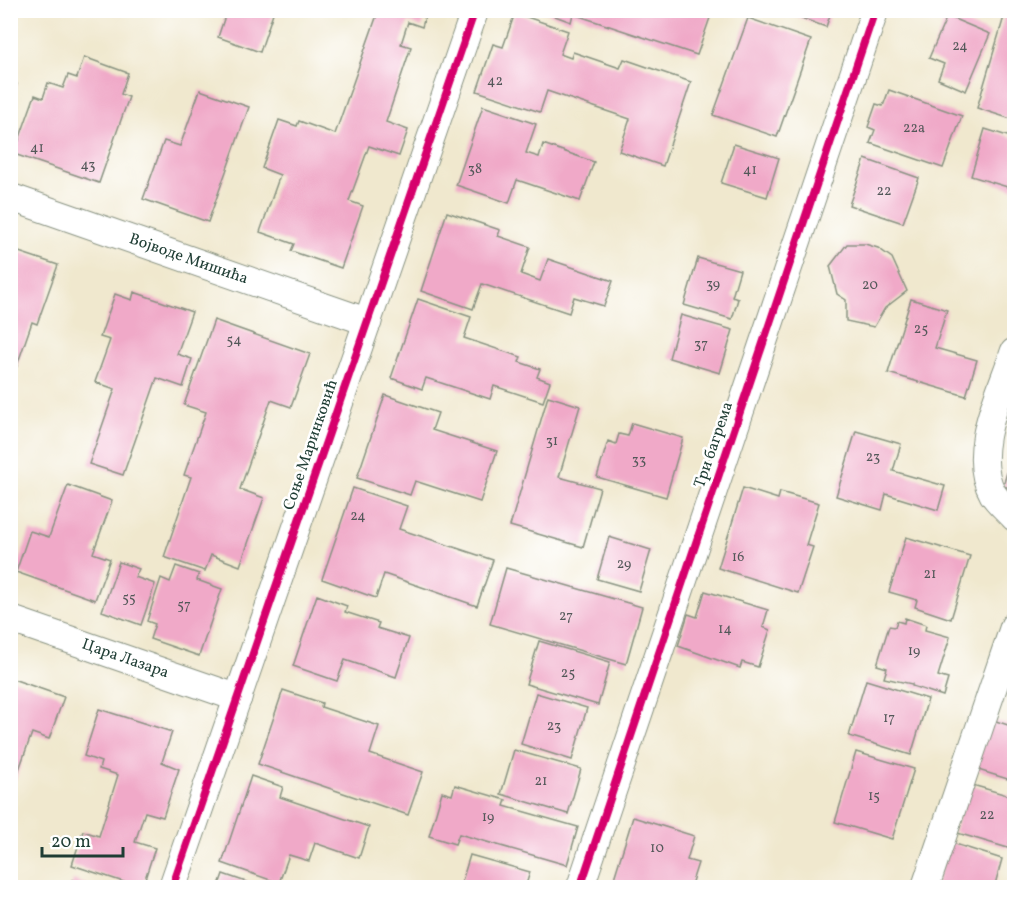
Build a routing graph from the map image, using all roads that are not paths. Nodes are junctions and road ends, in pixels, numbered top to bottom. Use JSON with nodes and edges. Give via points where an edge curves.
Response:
{"nodes":[{"id":1,"x":476,"y":10,"type":"edge"},
{"id":2,"x":875,"y":10,"type":"edge"},
{"id":3,"x":10,"y":197,"type":"edge"},
{"id":4,"x":368,"y":322,"type":"junction"},
{"id":5,"x":1014,"y":352,"type":"edge"},
{"id":6,"x":1014,"y":518,"type":"edge"},
{"id":7,"x":10,"y":618,"type":"edge"},
{"id":8,"x":1014,"y":626,"type":"edge"},
{"id":9,"x":238,"y":698,"type":"junction"},
{"id":10,"x":172,"y":888,"type":"edge"},
{"id":11,"x":580,"y":888,"type":"edge"},
{"id":12,"x":925,"y":888,"type":"edge"}],
"edges":[{"from":1,"to":4,"type":"street","name":"Соње Маринковић"},
{"from":2,"to":11,"type":"street","name":"Три багрема"},
{"from":3,"to":4,"type":"street","name":"Војводе Мишића"},
{"from":4,"to":9,"type":"street","name":"Соње Маринковић"},
{"from":5,"to":6,"type":"street","via":[[987,434],[984,464],[993,493]]},
{"from":7,"to":9,"type":"street","name":"Цара Лазара"},
{"from":8,"to":12,"type":"street"},
{"from":9,"to":10,"type":"street","name":"Соње Маринковић"}]}
